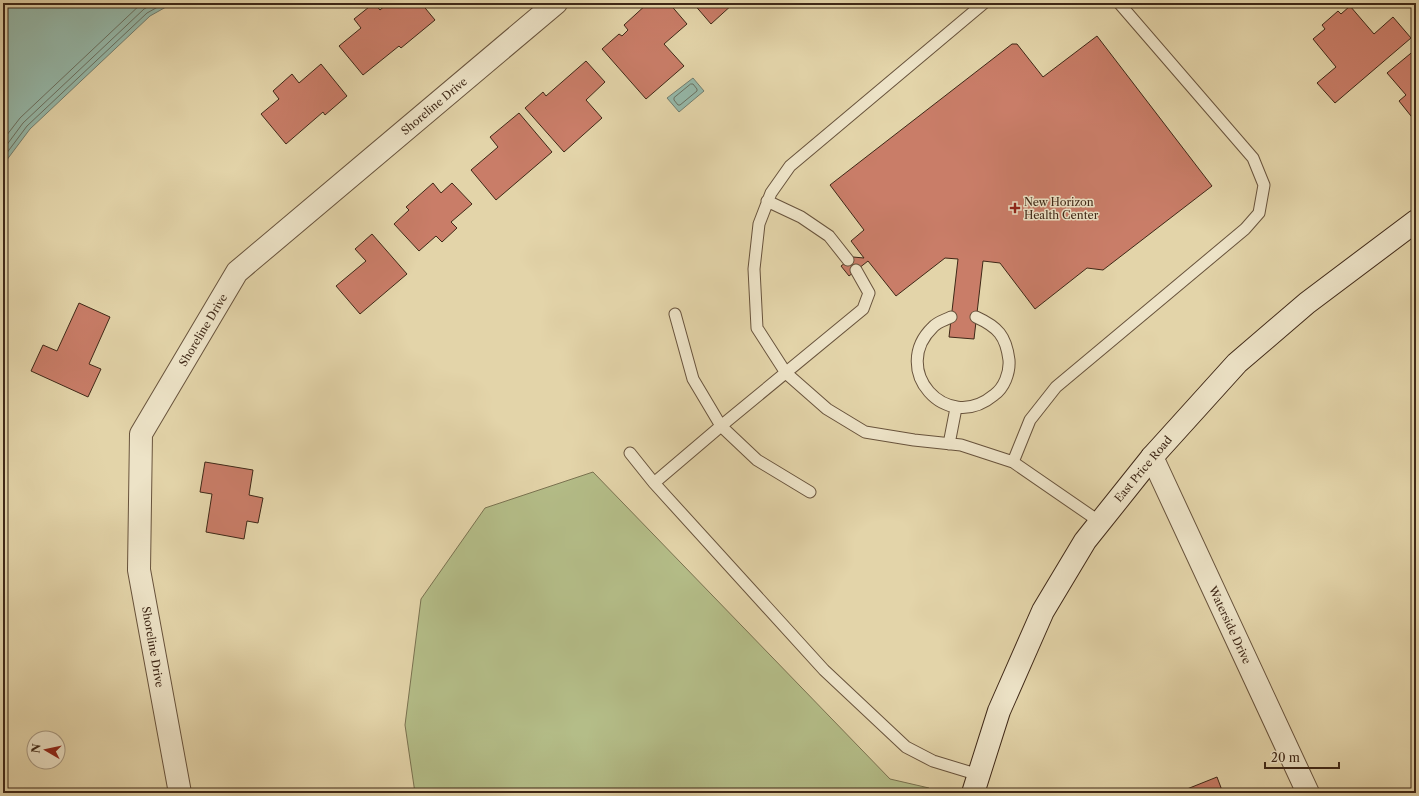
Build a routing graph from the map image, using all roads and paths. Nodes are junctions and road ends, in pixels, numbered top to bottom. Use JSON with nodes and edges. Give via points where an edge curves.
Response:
{"nodes":[{"id":1,"x":556,"y":3,"type":"edge"},
{"id":2,"x":984,"y":3,"type":"edge"},
{"id":3,"x":1119,"y":3,"type":"edge"},
{"id":4,"x":767,"y":201,"type":"junction"},
{"id":5,"x":1414,"y":227,"type":"edge"},
{"id":6,"x":848,"y":260,"type":"dead end"},
{"id":7,"x":856,"y":270,"type":"dead end"},
{"id":8,"x":675,"y":314,"type":"dead end"},
{"id":9,"x":951,"y":317,"type":"dead end"},
{"id":10,"x":976,"y":317,"type":"dead end"},
{"id":11,"x":786,"y":373,"type":"junction"},
{"id":12,"x":956,"y":408,"type":"junction"},
{"id":13,"x":721,"y":426,"type":"junction"},
{"id":14,"x":950,"y":444,"type":"junction"},
{"id":15,"x":630,"y":453,"type":"dead end"},
{"id":16,"x":1152,"y":457,"type":"junction"},
{"id":17,"x":1013,"y":462,"type":"junction"},
{"id":18,"x":654,"y":483,"type":"junction"},
{"id":19,"x":810,"y":492,"type":"dead end"},
{"id":20,"x":1100,"y":522,"type":"junction"},
{"id":21,"x":976,"y":784,"type":"edge"},
{"id":22,"x":180,"y":793,"type":"edge"},
{"id":23,"x":1308,"y":793,"type":"edge"}],
"edges":[{"from":1,"to":22,"type":"street","name":"Shoreline Drive","via":[[237,272],[141,434],[139,570]]},
{"from":2,"to":4,"type":"lane","via":[[790,166]]},
{"from":3,"to":17,"type":"lane","via":[[1252,158],[1264,185],[1259,213],[1245,229],[1056,387],[1030,420]]},
{"from":4,"to":6,"type":"lane","via":[[801,217],[828,236]]},
{"from":4,"to":11,"type":"lane","via":[[759,224],[754,269],[757,328]]},
{"from":5,"to":16,"type":"street","name":"East Price Road","via":[[1307,303],[1237,363]]},
{"from":7,"to":11,"type":"lane","via":[[869,293],[863,310]]},
{"from":8,"to":13,"type":"lane","via":[[693,379]]},
{"from":9,"to":12,"type":"lane","via":[[934,326],[924,337],[918,351],[917,366],[921,382],[930,394],[942,403]]},
{"from":10,"to":12,"type":"lane","via":[[990,324],[1001,335],[1007,349],[1009,364],[1006,379],[998,392],[986,402],[972,407]]},
{"from":11,"to":13,"type":"lane"},
{"from":11,"to":14,"type":"lane","via":[[827,409],[865,432]]},
{"from":12,"to":14,"type":"lane"},
{"from":13,"to":18,"type":"lane"},
{"from":13,"to":19,"type":"lane","via":[[757,460]]},
{"from":14,"to":17,"type":"lane","via":[[961,445]]},
{"from":15,"to":18,"type":"lane"},
{"from":16,"to":20,"type":"street","name":"East Price Road"},
{"from":16,"to":23,"type":"street","name":"Waterside Drive"},
{"from":17,"to":20,"type":"lane"},
{"from":18,"to":21,"type":"lane","via":[[824,670],[906,748]]},
{"from":20,"to":21,"type":"street","name":"East Price Road","via":[[1085,541],[1043,611],[1000,711]]}]}
